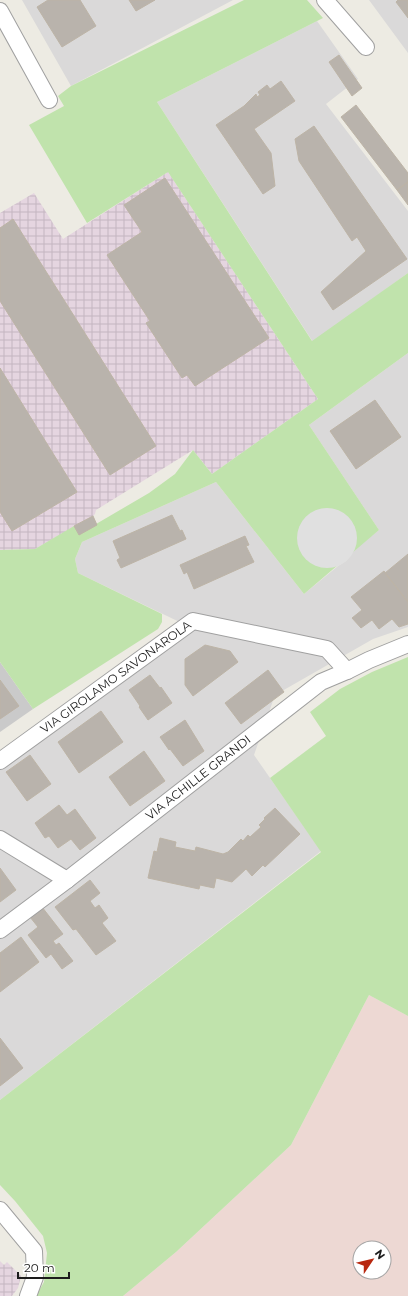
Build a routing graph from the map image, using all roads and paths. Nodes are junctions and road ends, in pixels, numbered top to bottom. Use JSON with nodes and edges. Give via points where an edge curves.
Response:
{"nodes":[{"id":1,"x":325,"y":0,"type":"edge"},
{"id":2,"x":0,"y":11,"type":"edge"},
{"id":3,"x":366,"y":47,"type":"dead end"},
{"id":4,"x":49,"y":100,"type":"dead end"},
{"id":5,"x":408,"y":644,"type":"edge"},
{"id":6,"x":348,"y":671,"type":"junction"},
{"id":7,"x":0,"y":762,"type":"edge"},
{"id":8,"x":0,"y":839,"type":"edge"},
{"id":9,"x":67,"y":880,"type":"junction"},
{"id":10,"x":0,"y":930,"type":"edge"},
{"id":11,"x":0,"y":1210,"type":"edge"},
{"id":12,"x":28,"y":1296,"type":"edge"}],
"edges":[{"from":1,"to":3,"type":"street"},
{"from":2,"to":4,"type":"street"},
{"from":5,"to":6,"type":"street","name":"VIA ACHILLE GRANDI"},
{"from":6,"to":7,"type":"street","name":"VIA GIROLAMO SAVONAROLA","via":[[327,649],[193,621]]},
{"from":6,"to":9,"type":"street","name":"VIA ACHILLE GRANDI","via":[[321,682]]},
{"from":8,"to":9,"type":"street"},
{"from":9,"to":10,"type":"street","name":"VIA ACHILLE GRANDI"},
{"from":11,"to":12,"type":"street","via":[[34,1251],[35,1277]]}]}
